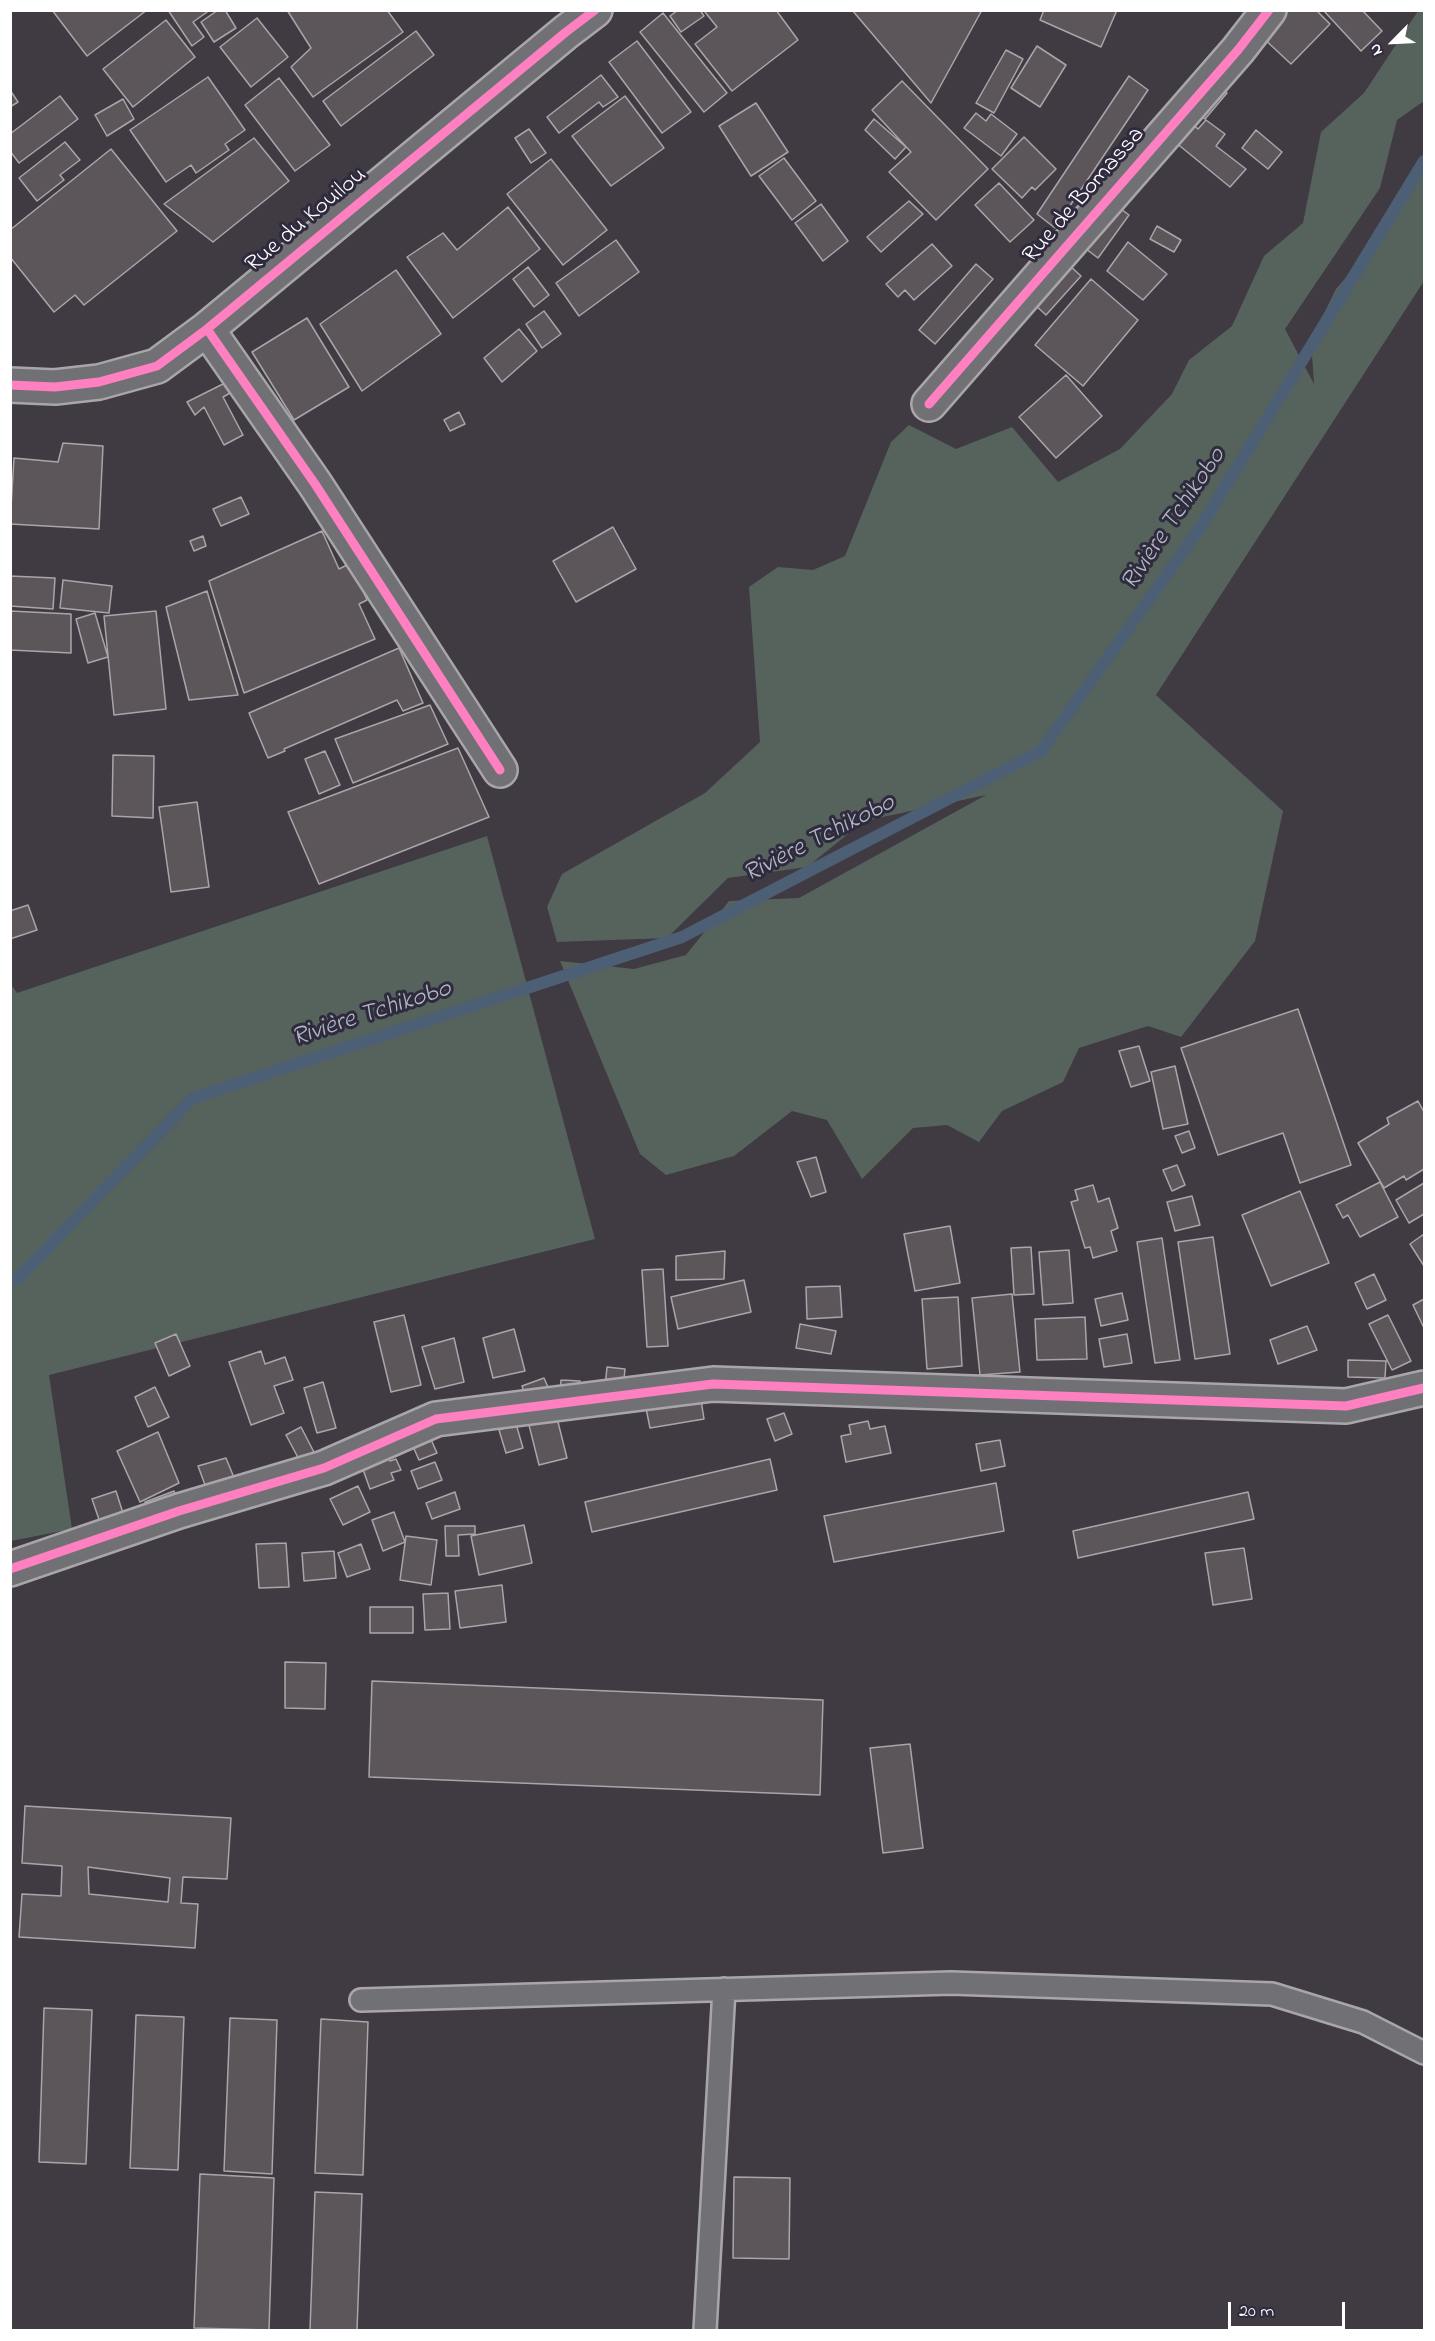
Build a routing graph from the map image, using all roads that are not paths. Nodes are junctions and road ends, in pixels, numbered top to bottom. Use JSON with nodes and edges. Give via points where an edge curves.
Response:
{"nodes":[{"id":1,"x":595,"y":10,"type":"edge"},
{"id":2,"x":1269,"y":10,"type":"edge"},
{"id":3,"x":557,"y":21,"type":"edge"},
{"id":4,"x":207,"y":329,"type":"junction"},
{"id":5,"x":10,"y":385,"type":"edge"},
{"id":6,"x":929,"y":404,"type":"dead end"},
{"id":7,"x":500,"y":770,"type":"dead end"},
{"id":8,"x":1425,"y":1388,"type":"edge"},
{"id":9,"x":10,"y":1569,"type":"edge"},
{"id":10,"x":723,"y":1989,"type":"junction"},
{"id":11,"x":361,"y":2000,"type":"dead end"},
{"id":12,"x":1425,"y":2053,"type":"edge"},
{"id":13,"x":705,"y":2331,"type":"edge"}],
"edges":[{"from":1,"to":3,"type":"street","name":"Rue du Kouilou"},
{"from":2,"to":6,"type":"street","name":"Rue de Bomassa"},
{"from":3,"to":4,"type":"street","name":"Rue du Kouilou"},
{"from":4,"to":5,"type":"street","name":"Rue du Kouilou","via":[[157,366],[99,382],[55,387]]},
{"from":4,"to":7,"type":"street","via":[[315,484]]},
{"from":8,"to":9,"type":"street","via":[[1346,1406],[713,1384],[436,1419],[324,1468],[179,1511]]},
{"from":10,"to":11,"type":"lane"},
{"from":10,"to":12,"type":"lane","via":[[951,1983],[1272,1994],[1363,2022]]},
{"from":10,"to":13,"type":"lane"}]}
